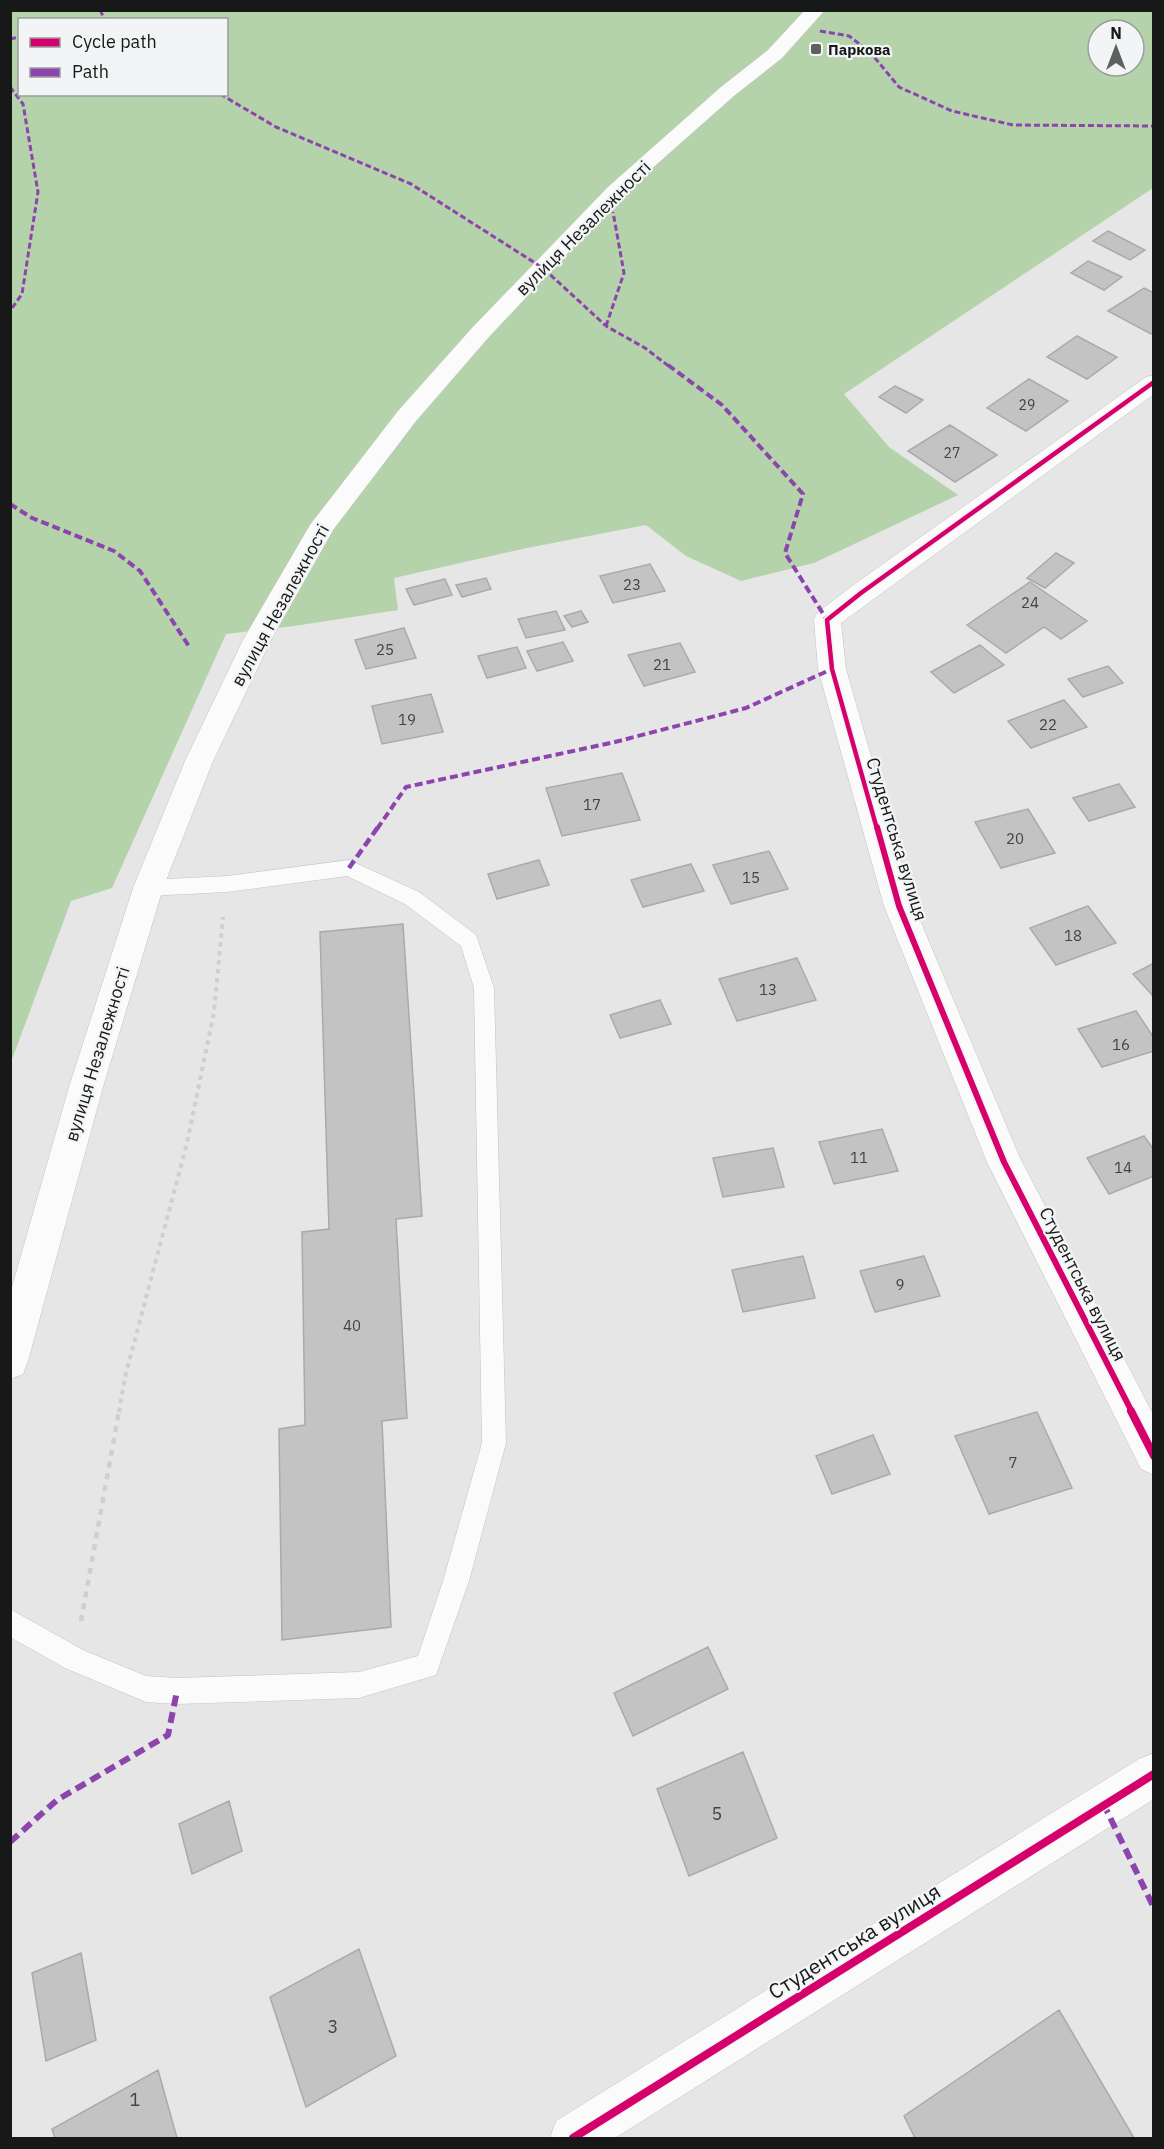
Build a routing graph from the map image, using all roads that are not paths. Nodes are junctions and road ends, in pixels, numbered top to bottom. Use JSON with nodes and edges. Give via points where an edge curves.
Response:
{"nodes":[{"id":1,"x":816,"y":10,"type":"edge"},
{"id":2,"x":1154,"y":382,"type":"edge"},
{"id":3,"x":148,"y":888,"type":"junction"},
{"id":4,"x":12,"y":1347,"type":"edge"},
{"id":5,"x":1154,"y":1456,"type":"edge"},
{"id":6,"x":10,"y":1622,"type":"edge"},
{"id":7,"x":1154,"y":1774,"type":"edge"},
{"id":8,"x":573,"y":2139,"type":"edge"}],
"edges":[{"from":1,"to":3,"type":"main road","name":"вулиця Незалежності","via":[[775,54],[615,190],[407,416],[322,525],[256,640],[199,761]]},
{"from":2,"to":5,"type":"main road","name":"Студентська вулиця","via":[[828,620],[832,669],[898,906],[1004,1162]]},
{"from":3,"to":4,"type":"main road","name":"вулиця Незалежності"},
{"from":3,"to":6,"type":"lane","via":[[227,884],[349,868],[412,898],[469,940],[484,988],[494,1443],[456,1581],[427,1666],[359,1685],[146,1689],[75,1659]]},
{"from":7,"to":8,"type":"main road","name":"Студентська вулиця"}]}
